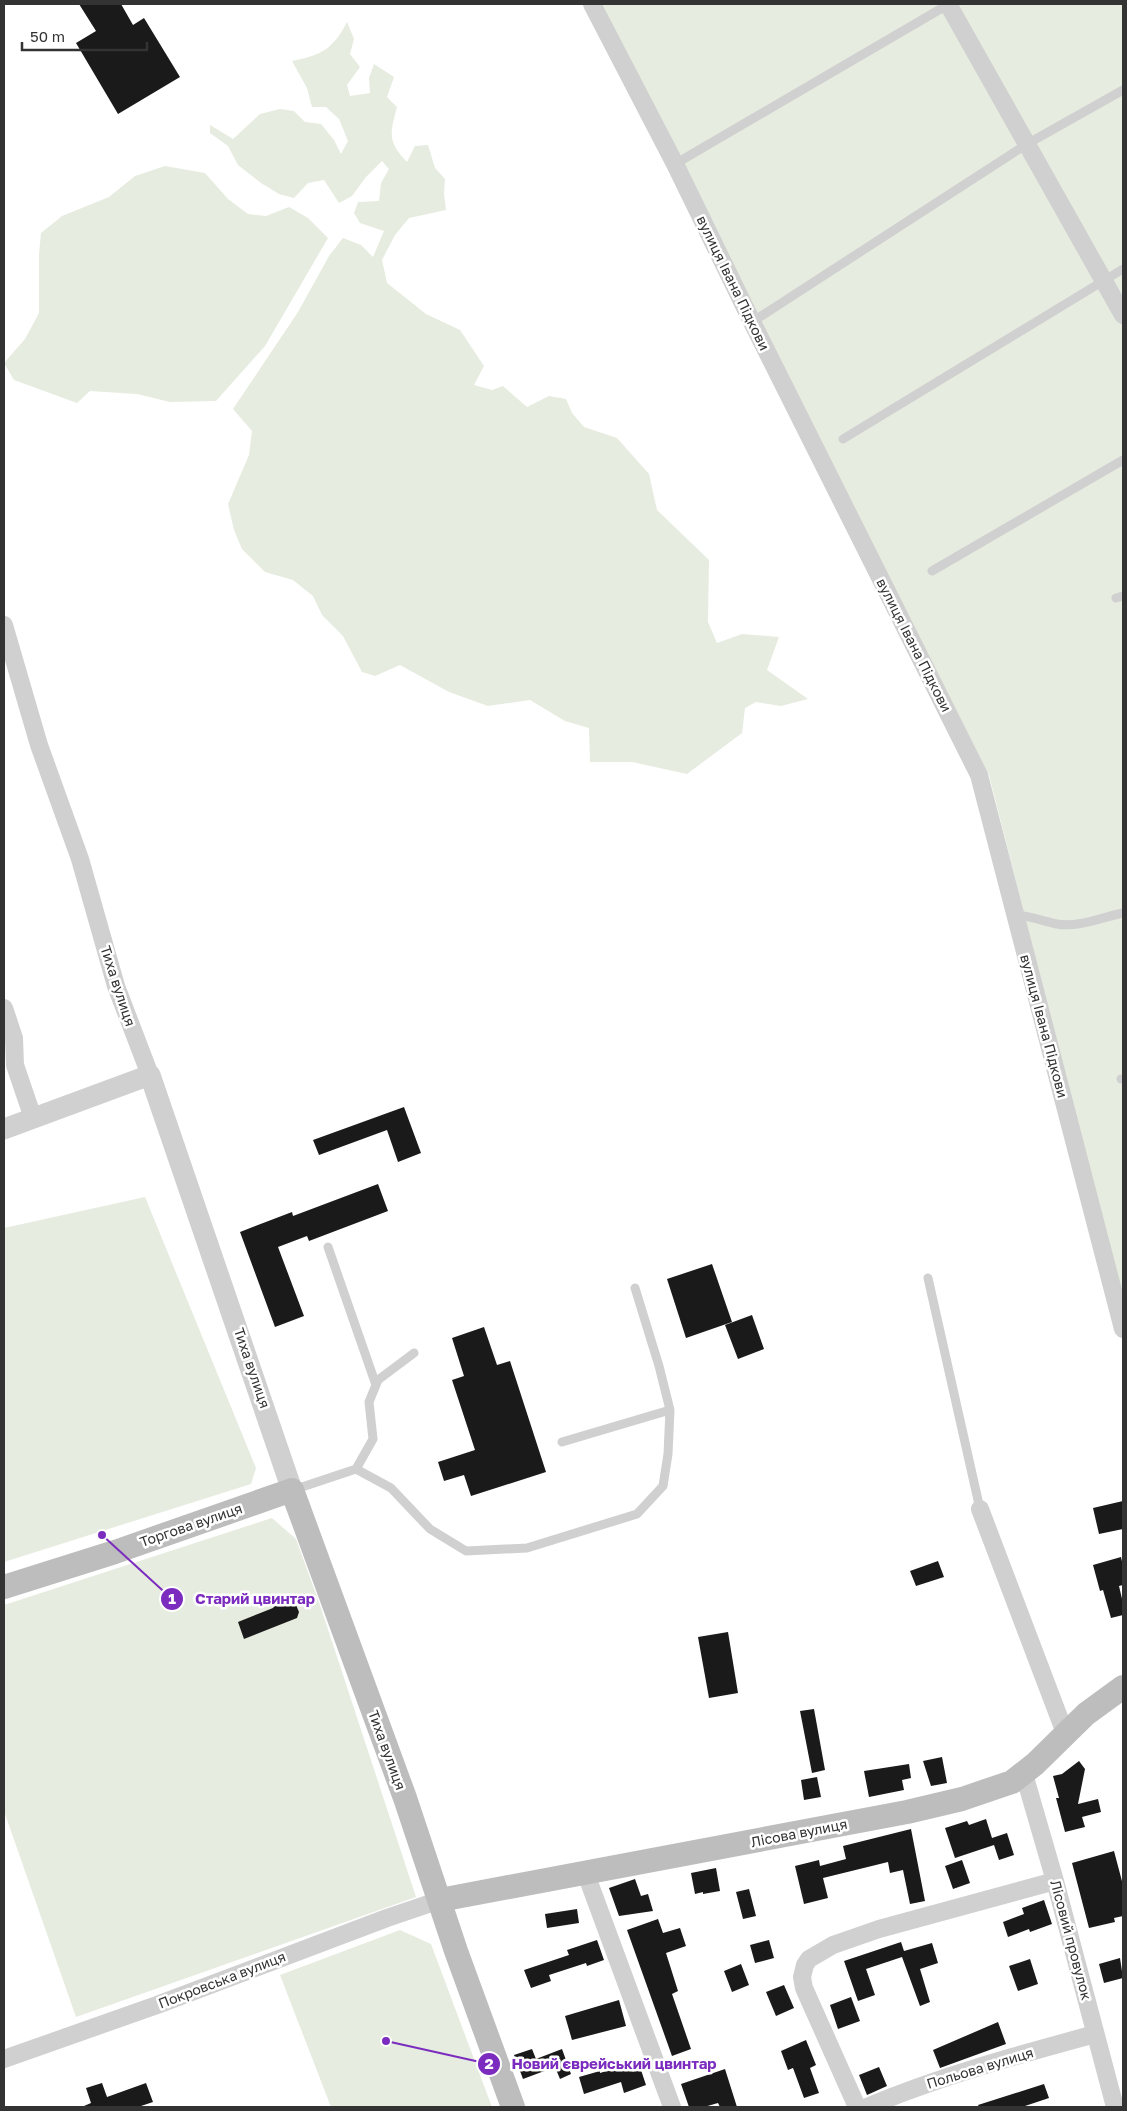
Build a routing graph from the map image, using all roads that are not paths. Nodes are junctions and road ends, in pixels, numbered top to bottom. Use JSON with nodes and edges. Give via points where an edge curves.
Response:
{"nodes":[{"id":1,"x":592,"y":4,"type":"edge"},
{"id":2,"x":949,"y":4,"type":"edge"},
{"id":3,"x":1123,"y":90,"type":"edge"},
{"id":4,"x":1027,"y":144,"type":"junction"},
{"id":5,"x":675,"y":164,"type":"junction"},
{"id":6,"x":1123,"y":269,"type":"edge"},
{"id":7,"x":1103,"y":280,"type":"junction"},
{"id":8,"x":1123,"y":315,"type":"edge"},
{"id":9,"x":752,"y":322,"type":"junction"},
{"id":10,"x":844,"y":439,"type":"dead end"},
{"id":11,"x":1123,"y":460,"type":"edge"},
{"id":12,"x":932,"y":571,"type":"dead end"},
{"id":13,"x":4,"y":625,"type":"edge"},
{"id":14,"x":1123,"y":913,"type":"edge"},
{"id":15,"x":1015,"y":915,"type":"junction"},
{"id":16,"x":4,"y":1008,"type":"edge"},
{"id":17,"x":150,"y":1075,"type":"junction"},
{"id":18,"x":33,"y":1118,"type":"junction"},
{"id":19,"x":4,"y":1129,"type":"edge"},
{"id":20,"x":328,"y":1246,"type":"dead end"},
{"id":21,"x":928,"y":1278,"type":"dead end"},
{"id":22,"x":635,"y":1288,"type":"dead end"},
{"id":23,"x":1123,"y":1329,"type":"edge"},
{"id":24,"x":414,"y":1353,"type":"dead end"},
{"id":25,"x":376,"y":1385,"type":"junction"},
{"id":26,"x":670,"y":1410,"type":"junction"},
{"id":27,"x":562,"y":1442,"type":"dead end"},
{"id":28,"x":356,"y":1469,"type":"junction"},
{"id":29,"x":292,"y":1490,"type":"junction"},
{"id":30,"x":980,"y":1509,"type":"joint"},
{"id":31,"x":4,"y":1587,"type":"edge"},
{"id":32,"x":1123,"y":1688,"type":"edge"},
{"id":33,"x":1065,"y":1734,"type":"junction"},
{"id":34,"x":1024,"y":1774,"type":"junction"},
{"id":35,"x":586,"y":1874,"type":"junction"},
{"id":36,"x":1055,"y":1881,"type":"junction"},
{"id":37,"x":440,"y":1900,"type":"junction"},
{"id":38,"x":1095,"y":2034,"type":"junction"},
{"id":39,"x":4,"y":2059,"type":"edge"},
{"id":40,"x":513,"y":2107,"type":"edge"},
{"id":41,"x":672,"y":2107,"type":"edge"},
{"id":42,"x":857,"y":2107,"type":"edge"},
{"id":43,"x":867,"y":2107,"type":"edge"},
{"id":44,"x":1115,"y":2107,"type":"edge"}],
"edges":[{"from":1,"to":5,"type":"street","name":"вулиця Івана Підкови"},
{"from":2,"to":4,"type":"street"},
{"from":2,"to":5,"type":"lane"},
{"from":3,"to":4,"type":"lane"},
{"from":4,"to":7,"type":"street"},
{"from":4,"to":9,"type":"lane"},
{"from":5,"to":9,"type":"street","name":"вулиця Івана Підкови"},
{"from":6,"to":7,"type":"lane"},
{"from":7,"to":8,"type":"street"},
{"from":7,"to":10,"type":"lane"},
{"from":9,"to":15,"type":"street","name":"вулиця Івана Підкови","via":[[979,775]]},
{"from":11,"to":12,"type":"lane"},
{"from":13,"to":17,"type":"street","name":"Тиха вулиця","via":[[38,745],[80,859],[116,986]]},
{"from":14,"to":15,"type":"lane","via":[[1059,925]]},
{"from":15,"to":23,"type":"street","name":"вулиця Івана Підкови"},
{"from":16,"to":18,"type":"street","via":[[14,1038],[15,1065]]},
{"from":17,"to":18,"type":"street"},
{"from":17,"to":29,"type":"street","name":"Тиха вулиця"},
{"from":18,"to":19,"type":"street"},
{"from":20,"to":25,"type":"lane"},
{"from":21,"to":30,"type":"lane"},
{"from":22,"to":26,"type":"lane"},
{"from":24,"to":25,"type":"lane","via":[[378,1380]]},
{"from":25,"to":28,"type":"lane","via":[[369,1402],[373,1439]]},
{"from":26,"to":27,"type":"lane"},
{"from":26,"to":28,"type":"lane","via":[[663,1486],[637,1514],[527,1548],[466,1551],[430,1529],[391,1488]]},
{"from":28,"to":29,"type":"lane"},
{"from":29,"to":31,"type":"main road","name":"Торгова вулиця"},
{"from":29,"to":37,"type":"main road","name":"Тиха вулиця"},
{"from":30,"to":33,"type":"street"},
{"from":32,"to":33,"type":"main road","name":"Лісова вулиця","via":[[1086,1714]]},
{"from":33,"to":34,"type":"main road","name":"Лісова вулиця"},
{"from":34,"to":35,"type":"main road","name":"Лісова вулиця","via":[[999,1787],[941,1804]]},
{"from":34,"to":36,"type":"street","name":"Лісовий провулок"},
{"from":35,"to":37,"type":"main road","name":"Лісова вулиця"},
{"from":35,"to":41,"type":"street"},
{"from":36,"to":38,"type":"street","name":"Лісовий провулок"},
{"from":36,"to":42,"type":"street","via":[[880,1929],[834,1945],[809,1959],[802,1970],[804,1988]]},
{"from":37,"to":39,"type":"street","name":"Покровська вулиця"},
{"from":37,"to":40,"type":"main road","name":"Тиха вулиця"},
{"from":38,"to":43,"type":"street","name":"Польова вулиця","via":[[1009,2057]]},
{"from":38,"to":44,"type":"street","name":"Лісовий провулок"}]}
